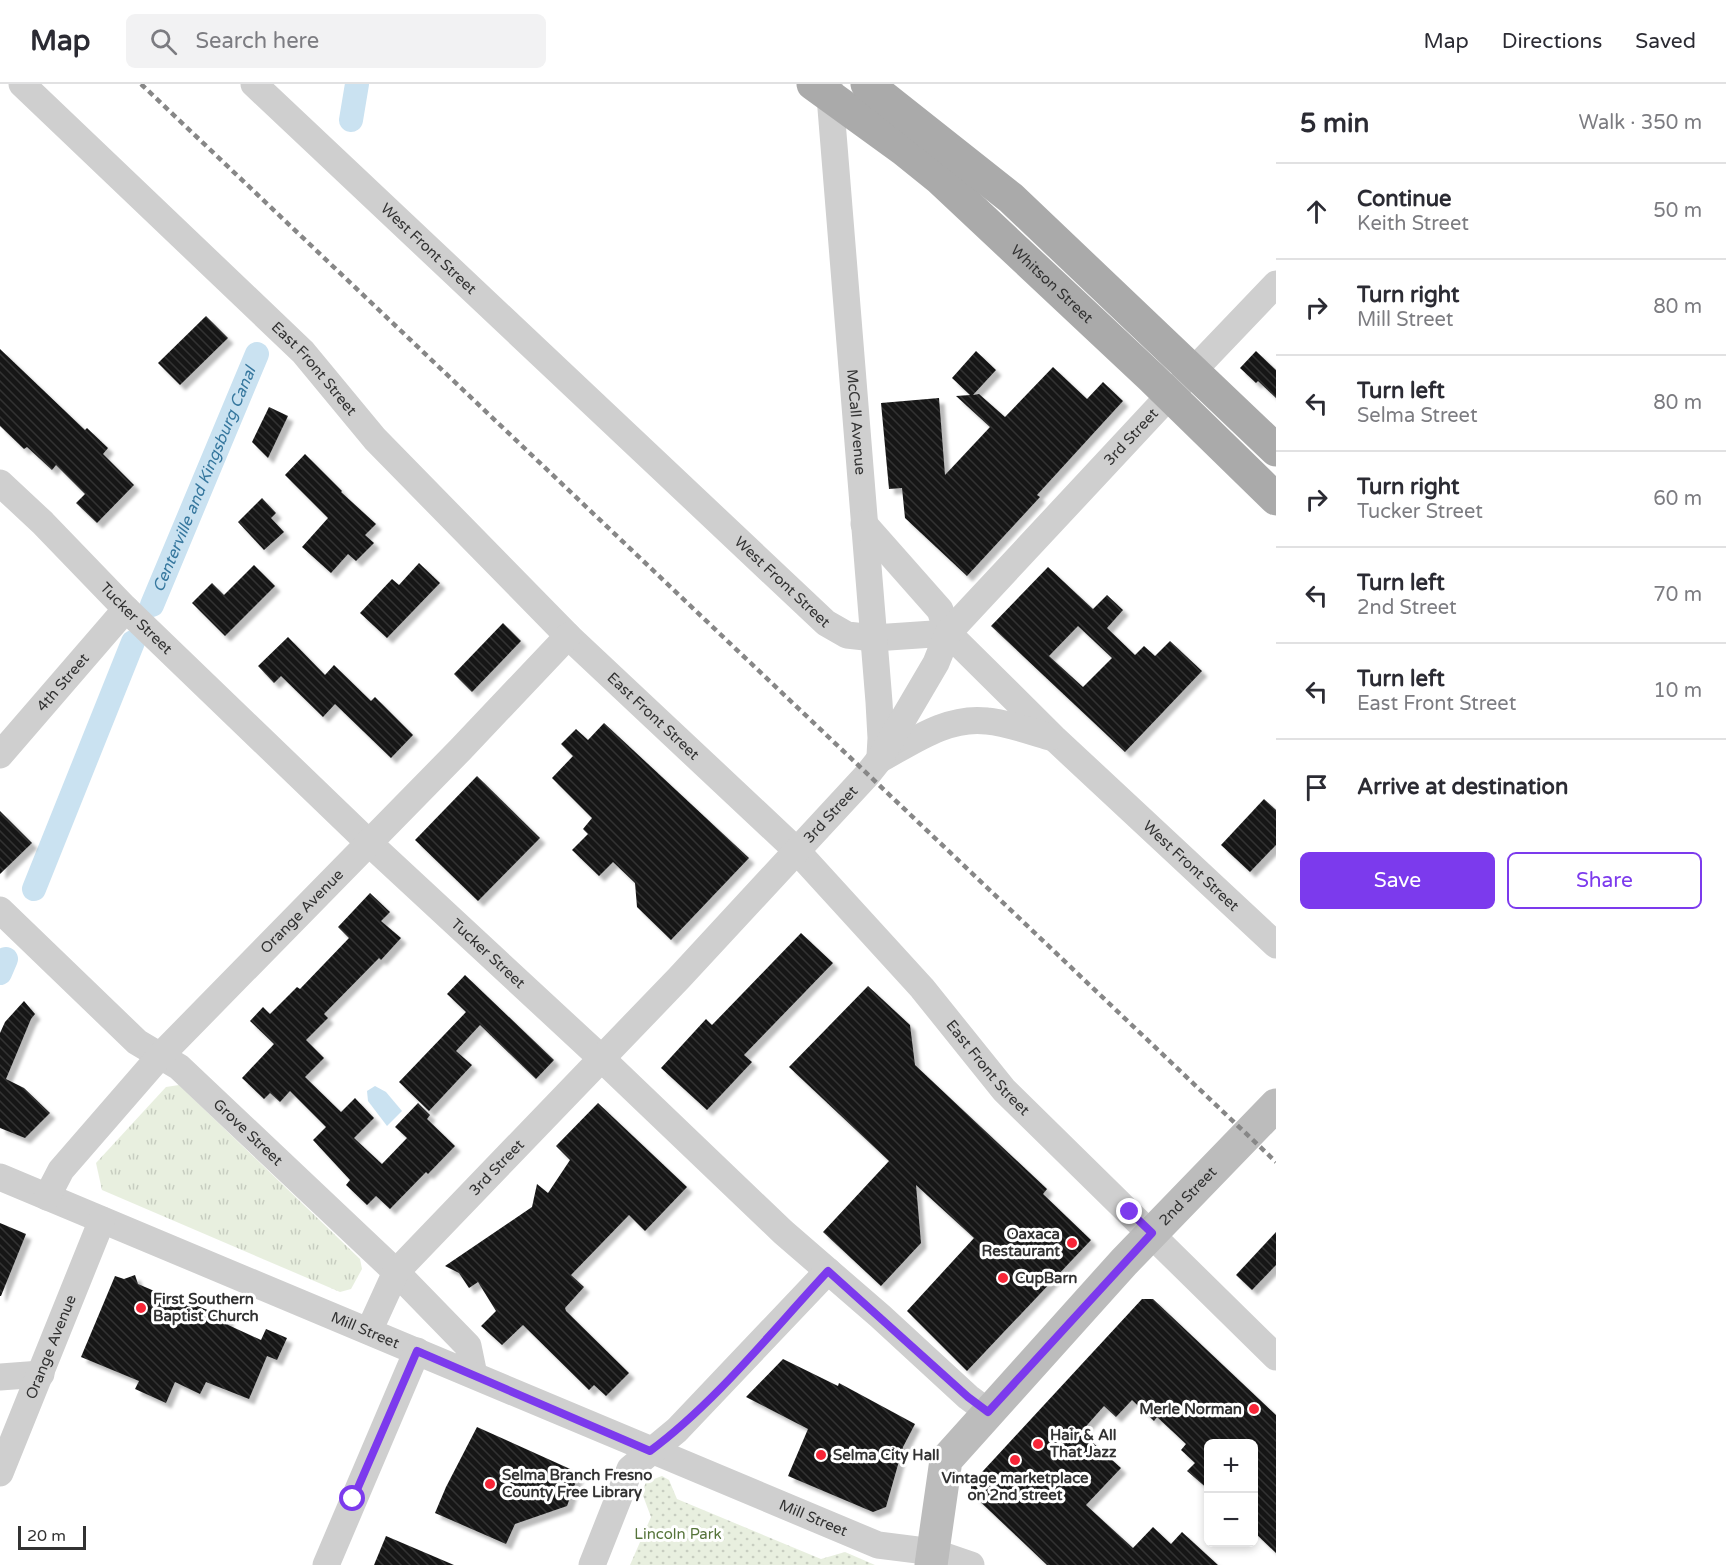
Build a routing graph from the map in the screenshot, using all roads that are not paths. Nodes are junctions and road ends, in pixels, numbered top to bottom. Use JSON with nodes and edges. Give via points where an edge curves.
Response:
{"nodes":[{"id":1,"x":22,"y":84,"type":"edge"},
{"id":2,"x":254,"y":84,"type":"edge"},
{"id":3,"x":867,"y":84,"type":"edge"},
{"id":4,"x":824,"y":88,"type":"edge"},
{"id":5,"x":1276,"y":284,"type":"edge"},
{"id":6,"x":1192,"y":371,"type":"junction"},
{"id":7,"x":1169,"y":396,"type":"junction"},
{"id":8,"x":1276,"y":450,"type":"edge"},
{"id":9,"x":0,"y":483,"type":"edge"},
{"id":10,"x":1276,"y":499,"type":"edge"},
{"id":11,"x":864,"y":524,"type":"junction"},
{"id":12,"x":126,"y":609,"type":"junction"},
{"id":13,"x":948,"y":633,"type":"junction"},
{"id":14,"x":568,"y":636,"type":"junction"},
{"id":15,"x":874,"y":638,"type":"junction"},
{"id":16,"x":1054,"y":738,"type":"junction"},
{"id":17,"x":0,"y":755,"type":"edge"},
{"id":18,"x":879,"y":760,"type":"junction"},
{"id":19,"x":368,"y":842,"type":"junction"},
{"id":20,"x":796,"y":850,"type":"junction"},
{"id":21,"x":0,"y":910,"type":"edge"},
{"id":22,"x":1276,"y":945,"type":"edge"},
{"id":23,"x":160,"y":1056,"type":"junction"},
{"id":24,"x":601,"y":1058,"type":"junction"},
{"id":25,"x":1276,"y":1105,"type":"edge"},
{"id":26,"x":0,"y":1176,"type":"edge"},
{"id":27,"x":47,"y":1197,"type":"junction"},
{"id":28,"x":102,"y":1220,"type":"junction"},
{"id":29,"x":1152,"y":1233,"type":"junction"},
{"id":30,"x":828,"y":1271,"type":"junction"},
{"id":31,"x":396,"y":1272,"type":"junction"},
{"id":32,"x":369,"y":1331,"type":"junction"},
{"id":33,"x":417,"y":1351,"type":"junction"},
{"id":34,"x":1276,"y":1357,"type":"edge"},
{"id":35,"x":41,"y":1374,"type":"junction"},
{"id":36,"x":474,"y":1375,"type":"junction"},
{"id":37,"x":0,"y":1377,"type":"edge"},
{"id":38,"x":988,"y":1412,"type":"junction"},
{"id":39,"x":650,"y":1451,"type":"junction"},
{"id":40,"x":0,"y":1473,"type":"edge"},
{"id":41,"x":934,"y":1561,"type":"edge"},
{"id":42,"x":326,"y":1565,"type":"edge"},
{"id":43,"x":592,"y":1565,"type":"edge"},
{"id":44,"x":971,"y":1565,"type":"edge"}],
"edges":[{"from":1,"to":14,"type":"street","name":"East Front Street","via":[[303,352],[375,439]]},
{"from":2,"to":15,"type":"street","name":"West Front Street","via":[[826,623],[847,635]]},
{"from":3,"to":6,"type":"main road","via":[[1011,198]]},
{"from":4,"to":7,"type":"main road","name":"Whitson Street","via":[[940,178]]},
{"from":4,"to":11,"type":"street","name":"McCall Avenue"},
{"from":5,"to":6,"type":"street","name":"3rd Street"},
{"from":6,"to":7,"type":"street","name":"3rd Street"},
{"from":6,"to":8,"type":"main road"},
{"from":7,"to":10,"type":"main road","name":"Whitson Street"},
{"from":7,"to":13,"type":"street","name":"3rd Street"},
{"from":9,"to":12,"type":"street","name":"Tucker Street"},
{"from":11,"to":13,"type":"street","via":[[940,610]]},
{"from":11,"to":15,"type":"street","name":"McCall Avenue"},
{"from":12,"to":17,"type":"street","name":"4th Street"},
{"from":12,"to":19,"type":"street","name":"Tucker Street"},
{"from":13,"to":15,"type":"street","name":"West Front Street"},
{"from":13,"to":16,"type":"street","name":"West Front Street"},
{"from":13,"to":18,"type":"street","name":"3rd Street","via":[[936,663]]},
{"from":14,"to":19,"type":"street","name":"Orange Avenue"},
{"from":14,"to":20,"type":"street","name":"East Front Street"},
{"from":15,"to":18,"type":"street","name":"McCall Avenue"},
{"from":16,"to":18,"type":"street","via":[[986,721],[966,721],[936,729]]},
{"from":16,"to":22,"type":"street","name":"West Front Street"},
{"from":18,"to":20,"type":"street","name":"3rd Street"},
{"from":19,"to":23,"type":"street","name":"Orange Avenue"},
{"from":19,"to":24,"type":"street","name":"Tucker Street"},
{"from":20,"to":24,"type":"street","name":"3rd Street"},
{"from":20,"to":29,"type":"street","name":"East Front Street","via":[[922,988],[1004,1090]]},
{"from":21,"to":23,"type":"street","name":"Grove Street","via":[[137,1042]]},
{"from":23,"to":27,"type":"street","name":"Orange Avenue","via":[[61,1170]]},
{"from":23,"to":31,"type":"street","name":"Grove Street","via":[[178,1067]]},
{"from":24,"to":30,"type":"street","name":"Tucker Street"},
{"from":24,"to":31,"type":"street","name":"3rd Street"},
{"from":25,"to":29,"type":"main road","name":"2nd Street"},
{"from":26,"to":27,"type":"street","name":"Mill Street"},
{"from":27,"to":28,"type":"street","name":"Mill Street"},
{"from":28,"to":32,"type":"street","name":"Mill Street"},
{"from":28,"to":35,"type":"street","name":"Orange Avenue"},
{"from":29,"to":34,"type":"street","name":"East Front Street"},
{"from":29,"to":38,"type":"main road","name":"2nd Street"},
{"from":30,"to":38,"type":"street","name":"Tucker Street"},
{"from":30,"to":39,"type":"street","via":[[708,1400]]},
{"from":31,"to":32,"type":"street","name":"3rd Street"},
{"from":31,"to":36,"type":"street","name":"Grove Street","via":[[468,1346]]},
{"from":32,"to":33,"type":"street","name":"Mill Street"},
{"from":33,"to":36,"type":"street","name":"Mill Street"},
{"from":33,"to":42,"type":"street"},
{"from":35,"to":37,"type":"street"},
{"from":35,"to":40,"type":"street","name":"Orange Avenue"},
{"from":36,"to":39,"type":"street","name":"Mill Street"},
{"from":38,"to":41,"type":"main road","name":"2nd Street","via":[[946,1460]]},
{"from":39,"to":41,"type":"street","name":"Mill Street","via":[[878,1545]]},
{"from":39,"to":43,"type":"street","via":[[630,1469]]},
{"from":41,"to":44,"type":"street","name":"Mill Street"}]}
